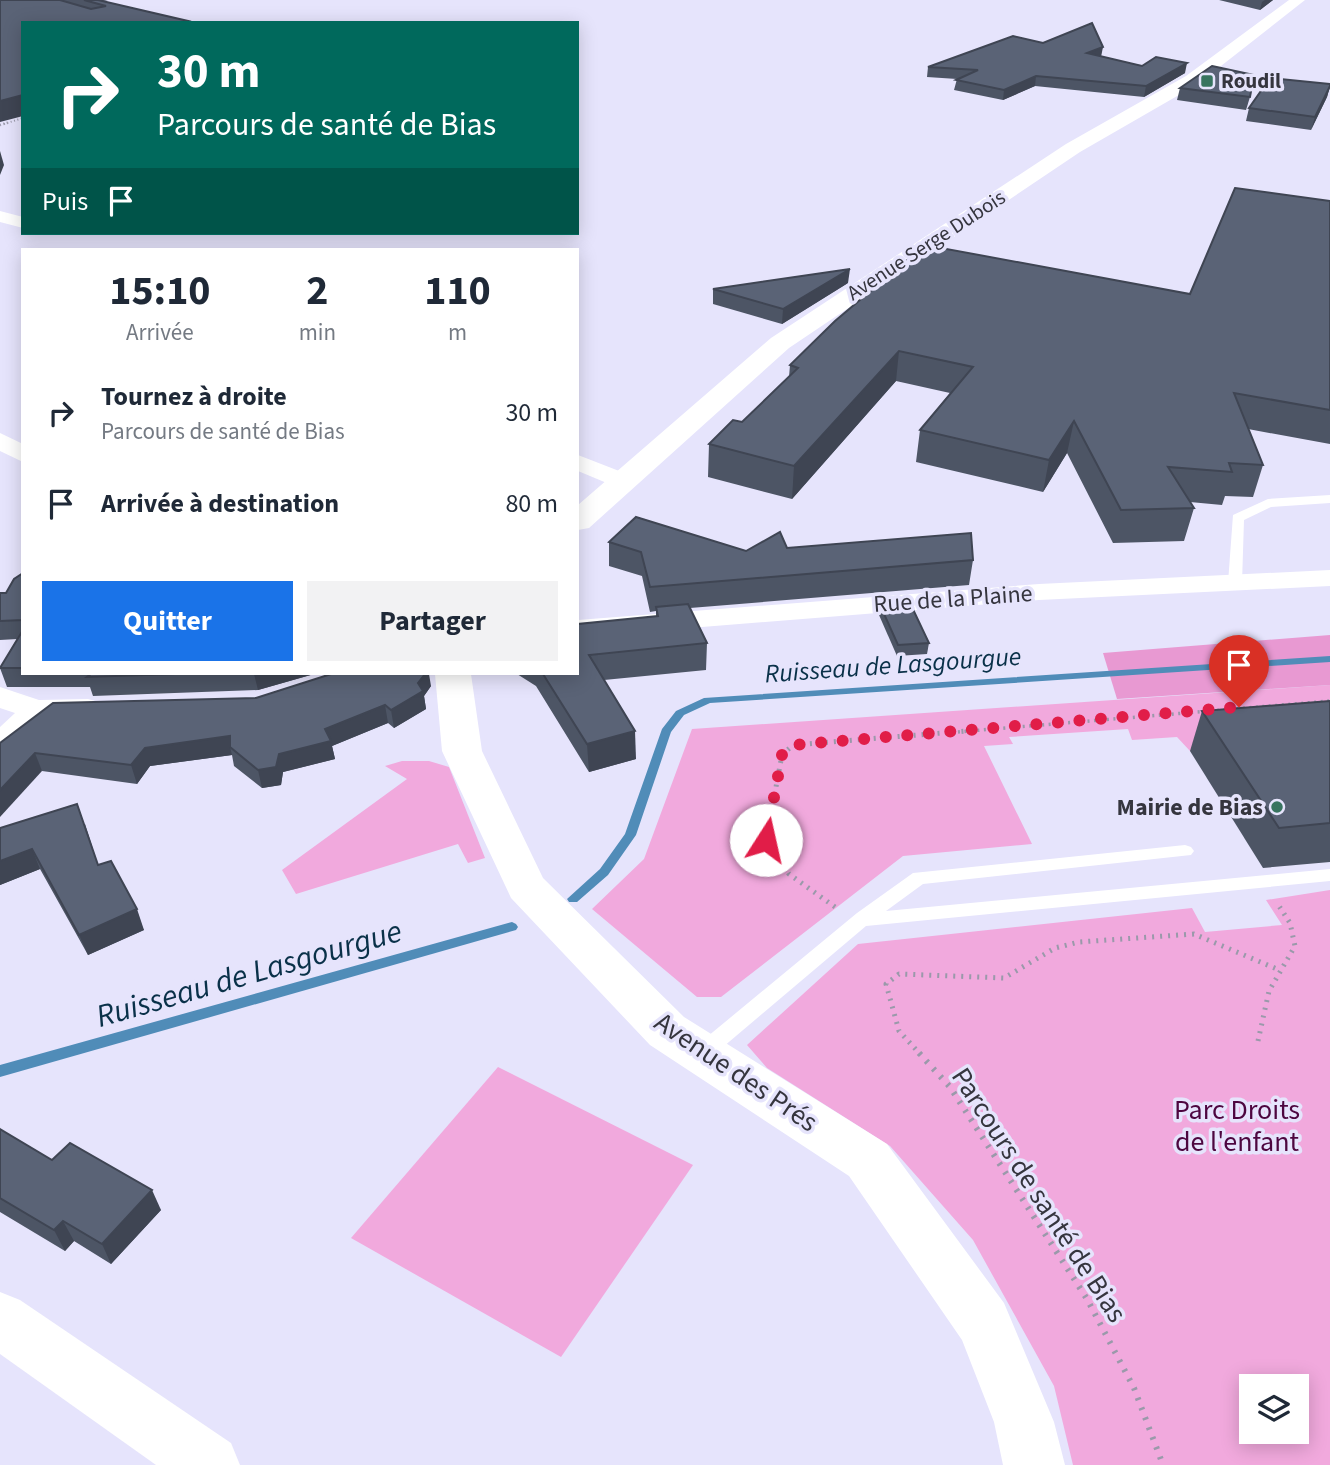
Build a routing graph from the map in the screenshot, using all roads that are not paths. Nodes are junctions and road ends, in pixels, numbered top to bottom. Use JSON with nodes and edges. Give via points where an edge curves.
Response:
{"nodes":[{"id":1,"x":1298,"y":0,"type":"edge"},
{"id":2,"x":0,"y":216,"type":"edge"},
{"id":3,"x":21,"y":222,"type":"edge"},
{"id":4,"x":0,"y":440,"type":"edge"},
{"id":5,"x":21,"y":454,"type":"edge"},
{"id":6,"x":579,"y":462,"type":"edge"},
{"id":7,"x":623,"y":481,"type":"junction"},
{"id":8,"x":1330,"y":499,"type":"edge"},
{"id":9,"x":579,"y":520,"type":"edge"},
{"id":10,"x":1330,"y":578,"type":"edge"},
{"id":11,"x":1235,"y":583,"type":"junction"},
{"id":12,"x":579,"y":629,"type":"edge"},
{"id":13,"x":453,"y":675,"type":"edge"},
{"id":14,"x":0,"y":697,"type":"edge"},
{"id":15,"x":115,"y":708,"type":"edge"},
{"id":16,"x":36,"y":710,"type":"junction"},
{"id":17,"x":0,"y":745,"type":"edge"},
{"id":18,"x":1185,"y":851,"type":"dead end"},
{"id":19,"x":1330,"y":875,"type":"edge"},
{"id":20,"x":861,"y":920,"type":"junction"},
{"id":21,"x":701,"y":1053,"type":"junction"},
{"id":22,"x":0,"y":1320,"type":"edge"},
{"id":23,"x":209,"y":1465,"type":"edge"},
{"id":24,"x":1034,"y":1465,"type":"edge"}],
"edges":[{"from":1,"to":7,"type":"street","name":"Avenue Serge Dubois","via":[[1192,80],[1073,148],[780,343]]},
{"from":2,"to":3,"type":"street"},
{"from":4,"to":5,"type":"street"},
{"from":6,"to":7,"type":"street"},
{"from":7,"to":9,"type":"street","name":"Avenue Serge Dubois"},
{"from":8,"to":11,"type":"lane","via":[[1268,503],[1238,517]]},
{"from":10,"to":11,"type":"street","name":"Rue de la Plaine"},
{"from":11,"to":12,"type":"street","name":"Rue de la Plaine","via":[[1039,592]]},
{"from":13,"to":21,"type":"street","name":"Avenue des Prés","via":[[462,751],[526,887],[667,1031]]},
{"from":14,"to":16,"type":"street"},
{"from":15,"to":16,"type":"street"},
{"from":16,"to":17,"type":"street"},
{"from":18,"to":20,"type":"lane","via":[[919,877]]},
{"from":19,"to":20,"type":"lane"},
{"from":20,"to":21,"type":"lane"},
{"from":21,"to":24,"type":"street","name":"Avenue des Prés","via":[[868,1160],[984,1323],[1024,1422]]},
{"from":22,"to":23,"type":"street"}]}
